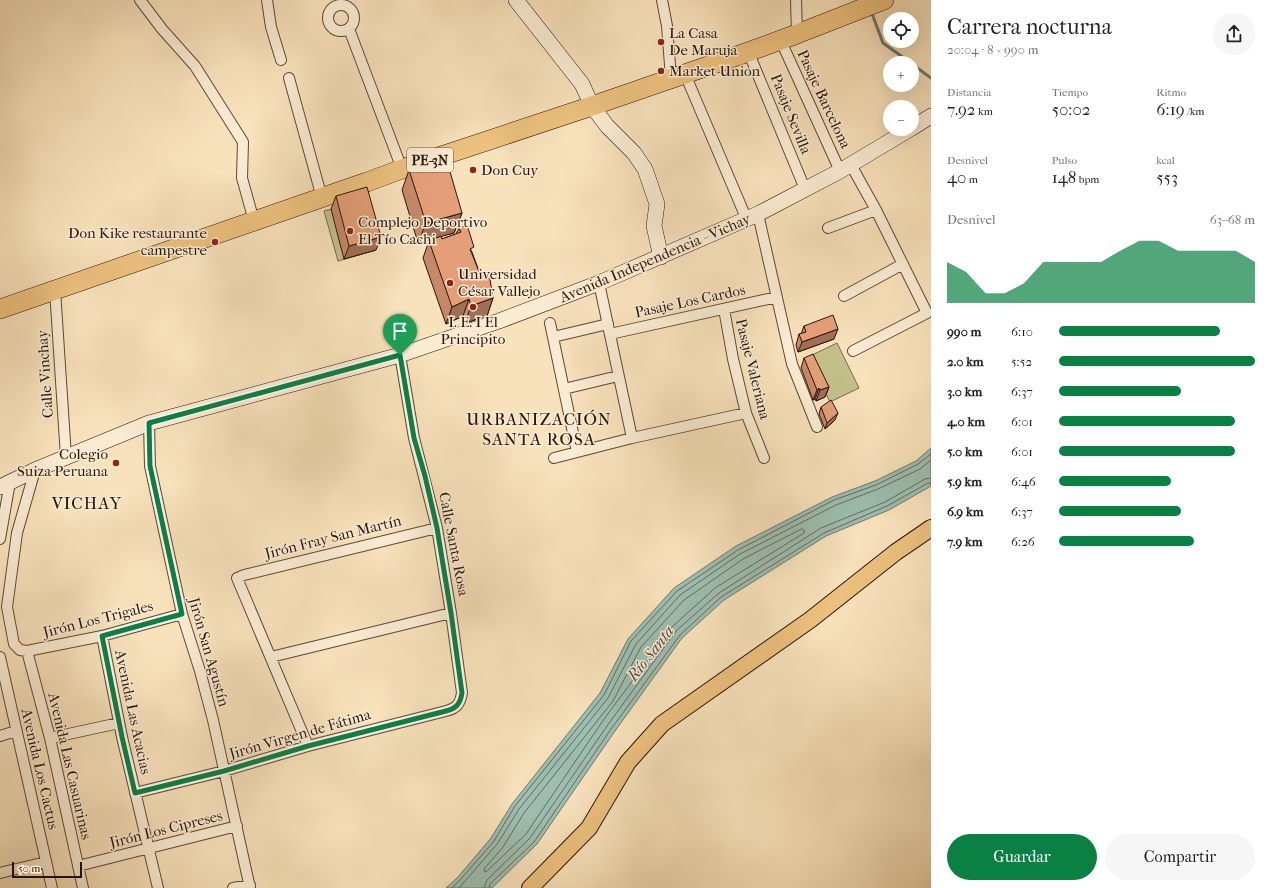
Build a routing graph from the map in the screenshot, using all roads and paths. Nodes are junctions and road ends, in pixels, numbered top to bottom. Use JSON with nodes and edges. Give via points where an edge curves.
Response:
{"nodes":[{"id":1,"x":140,"y":0,"type":"edge"},
{"id":2,"x":267,"y":0,"type":"edge"},
{"id":3,"x":516,"y":0,"type":"edge"},
{"id":4,"x":662,"y":0,"type":"edge"},
{"id":5,"x":796,"y":0,"type":"edge"},
{"id":6,"x":883,"y":1,"type":"edge"},
{"id":7,"x":349,"y":29,"type":"dead end"},
{"id":8,"x":788,"y":37,"type":"junction"},
{"id":9,"x":748,"y":51,"type":"junction"},
{"id":10,"x":281,"y":60,"type":"dead end"},
{"id":11,"x":678,"y":76,"type":"junction"},
{"id":12,"x":289,"y":78,"type":"dead end"},
{"id":13,"x":592,"y":106,"type":"junction"},
{"id":14,"x":931,"y":116,"type":"edge"},
{"id":15,"x":919,"y":123,"type":"edge"},
{"id":16,"x":898,"y":136,"type":"edge"},
{"id":17,"x":846,"y":168,"type":"junction"},
{"id":18,"x":402,"y":169,"type":"junction"},
{"id":19,"x":805,"y":189,"type":"junction"},
{"id":20,"x":322,"y":198,"type":"junction"},
{"id":21,"x":876,"y":210,"type":"junction"},
{"id":22,"x":753,"y":217,"type":"junction"},
{"id":23,"x":254,"y":221,"type":"junction"},
{"id":24,"x":828,"y":228,"type":"dead end"},
{"id":25,"x":661,"y":257,"type":"junction"},
{"id":26,"x":903,"y":264,"type":"junction"},
{"id":27,"x":599,"y":283,"type":"junction"},
{"id":28,"x":55,"y":290,"type":"junction"},
{"id":29,"x":844,"y":296,"type":"dead end"},
{"id":30,"x":777,"y":298,"type":"junction"},
{"id":31,"x":0,"y":309,"type":"edge"},
{"id":32,"x":724,"y":309,"type":"junction"},
{"id":33,"x":550,"y":323,"type":"dead end"},
{"id":34,"x":609,"y":329,"type":"junction"},
{"id":35,"x":553,"y":337,"type":"junction"},
{"id":36,"x":853,"y":351,"type":"dead end"},
{"id":37,"x":400,"y":355,"type":"junction"},
{"id":38,"x":618,"y":376,"type":"junction"},
{"id":39,"x":564,"y":389,"type":"junction"},
{"id":40,"x":746,"y":413,"type":"junction"},
{"id":41,"x":149,"y":423,"type":"junction"},
{"id":42,"x":817,"y":427,"type":"dead end"},
{"id":43,"x":632,"y":438,"type":"junction"},
{"id":44,"x":577,"y":452,"type":"junction"},
{"id":45,"x":66,"y":457,"type":"junction"},
{"id":46,"x":554,"y":458,"type":"dead end"},
{"id":47,"x":764,"y":458,"type":"dead end"},
{"id":48,"x":35,"y":470,"type":"junction"},
{"id":49,"x":5,"y":484,"type":"edge"},
{"id":50,"x":437,"y":528,"type":"junction"},
{"id":51,"x":931,"y":528,"type":"edge"},
{"id":52,"x":0,"y":539,"type":"edge"},
{"id":53,"x":451,"y":613,"type":"junction"},
{"id":54,"x":182,"y":614,"type":"junction"},
{"id":55,"x":102,"y":636,"type":"junction"},
{"id":56,"x":24,"y":651,"type":"junction"},
{"id":57,"x":271,"y":657,"type":"junction"},
{"id":58,"x":0,"y":659,"type":"edge"},
{"id":59,"x":462,"y":693,"type":"joint"},
{"id":60,"x":119,"y":723,"type":"junction"},
{"id":61,"x":16,"y":731,"type":"junction"},
{"id":62,"x":0,"y":736,"type":"edge"},
{"id":63,"x":50,"y":738,"type":"junction"},
{"id":64,"x":308,"y":746,"type":"junction"},
{"id":65,"x":224,"y":771,"type":"junction"},
{"id":66,"x":135,"y":793,"type":"junction"},
{"id":67,"x":237,"y":826,"type":"junction"},
{"id":68,"x":149,"y":849,"type":"junction"},
{"id":69,"x":46,"y":862,"type":"junction"},
{"id":70,"x":78,"y":866,"type":"junction"},
{"id":71,"x":0,"y":873,"type":"edge"},
{"id":72,"x":250,"y":886,"type":"edge"},
{"id":73,"x":52,"y":888,"type":"edge"},
{"id":74,"x":83,"y":888,"type":"edge"},
{"id":75,"x":158,"y":888,"type":"edge"},
{"id":76,"x":232,"y":888,"type":"edge"},
{"id":77,"x":530,"y":888,"type":"edge"}],
"edges":[{"from":1,"to":23,"type":"street","via":[[195,66],[243,142],[242,178]]},
{"from":2,"to":10,"type":"street","via":[[271,27]]},
{"from":3,"to":13,"type":"main road","via":[[582,84]]},
{"from":4,"to":11,"type":"street"},
{"from":5,"to":8,"type":"street"},
{"from":6,"to":8,"type":"highway","number":"PE-3N"},
{"from":7,"to":18,"type":"street"},
{"from":8,"to":9,"type":"highway","number":"PE-3N"},
{"from":8,"to":17,"type":"street","name":"Pasaje Barcelona"},
{"from":9,"to":11,"type":"highway","number":"PE-3N"},
{"from":9,"to":19,"type":"street","name":"Pasaje Sevilla"},
{"from":11,"to":13,"type":"highway","number":"PE-3N"},
{"from":11,"to":22,"type":"street"},
{"from":12,"to":20,"type":"street"},
{"from":13,"to":18,"type":"highway","number":"PE-3N"},
{"from":13,"to":25,"type":"main road","via":[[634,153],[648,177],[657,204],[654,226]]},
{"from":14,"to":15,"type":"main road","name":"Avenida Independencia - Vichay"},
{"from":16,"to":17,"type":"main road","name":"Avenida Independencia - Vichay"},
{"from":17,"to":19,"type":"main road","name":"Avenida Independencia - Vichay"},
{"from":17,"to":21,"type":"street","name":"Pasaje Barcelona"},
{"from":18,"to":20,"type":"highway","number":"PE-3N"},
{"from":19,"to":22,"type":"main road","name":"Avenida Independencia - Vichay"},
{"from":20,"to":23,"type":"highway","number":"PE-3N"},
{"from":21,"to":24,"type":"street"},
{"from":21,"to":26,"type":"street","name":"Pasaje Barcelona"},
{"from":22,"to":25,"type":"main road","name":"Avenida Independencia - Vichay"},
{"from":22,"to":30,"type":"street"},
{"from":23,"to":28,"type":"highway","number":"PE-3N"},
{"from":25,"to":27,"type":"main road","name":"Avenida Independencia - Vichay"},
{"from":26,"to":29,"type":"street"},
{"from":26,"to":36,"type":"street","name":"Pasaje Barcelona","via":[[926,314]]},
{"from":27,"to":34,"type":"street"},
{"from":27,"to":37,"type":"main road","name":"Avenida Independencia - Vichay"},
{"from":28,"to":31,"type":"highway","number":"PE-3N"},
{"from":28,"to":45,"type":"street","name":"Calle Vinchay"},
{"from":30,"to":32,"type":"street","name":"Pasaje Los Cardos"},
{"from":30,"to":42,"type":"street","via":[[792,364]]},
{"from":32,"to":34,"type":"street","name":"Pasaje Los Cardos"},
{"from":32,"to":40,"type":"street","name":"Pasaje Valeriana"},
{"from":33,"to":35,"type":"street"},
{"from":34,"to":35,"type":"street","name":"Pasaje Los Cardos"},
{"from":34,"to":38,"type":"street"},
{"from":35,"to":39,"type":"street"},
{"from":37,"to":41,"type":"main road","name":"Avenida Independencia - Vichay"},
{"from":37,"to":50,"type":"street","name":"Calle Santa Rosa","via":[[414,438]]},
{"from":38,"to":39,"type":"street"},
{"from":38,"to":43,"type":"street"},
{"from":39,"to":44,"type":"street"},
{"from":40,"to":43,"type":"street"},
{"from":40,"to":47,"type":"street","name":"Pasaje Valeriana"},
{"from":41,"to":45,"type":"main road","name":"Avenida Independencia - Vichay"},
{"from":41,"to":54,"type":"street","name":"Jirón San Agustín","via":[[150,466]]},
{"from":43,"to":44,"type":"street"},
{"from":44,"to":46,"type":"street"},
{"from":45,"to":48,"type":"main road","name":"Avenida Independencia - Vichay"},
{"from":48,"to":49,"type":"main road","name":"Avenida Independencia - Vichay"},
{"from":48,"to":56,"type":"street","name":"Avenida Las Casuarinas","via":[[17,533],[7,607],[14,644]]},
{"from":49,"to":52,"type":"street"},
{"from":50,"to":53,"type":"street","name":"Calle Santa Rosa"},
{"from":50,"to":57,"type":"street","name":"Jirón Fray San Martín","via":[[238,578]]},
{"from":51,"to":77,"type":"main road","via":[[896,552],[810,620],[662,724],[628,762],[590,828]]},
{"from":53,"to":57,"type":"street"},
{"from":53,"to":59,"type":"street","name":"Calle Santa Rosa"},
{"from":54,"to":55,"type":"street","name":"Jirón Los Trigales"},
{"from":54,"to":65,"type":"street","name":"Jirón San Agustín","via":[[200,671]]},
{"from":55,"to":56,"type":"street","name":"Jirón Los Trigales"},
{"from":55,"to":60,"type":"street","name":"Avenida Las Acacias"},
{"from":56,"to":63,"type":"street","name":"Avenida Las Casuarinas"},
{"from":57,"to":64,"type":"street"},
{"from":58,"to":61,"type":"street","name":"Avenida Los Cactus"},
{"from":59,"to":64,"type":"street","name":"Jirón Virgen de Fátima","via":[[461,702],[455,708]]},
{"from":60,"to":63,"type":"street"},
{"from":60,"to":66,"type":"street","name":"Avenida Las Acacias"},
{"from":61,"to":62,"type":"street"},
{"from":61,"to":69,"type":"street","name":"Avenida Los Cactus"},
{"from":63,"to":70,"type":"street","name":"Avenida Las Casuarinas"},
{"from":64,"to":65,"type":"street","name":"Jirón Virgen de Fátima"},
{"from":65,"to":66,"type":"street","name":"Jirón Virgen de Fátima"},
{"from":65,"to":67,"type":"street","name":"Jirón San Agustín"},
{"from":66,"to":68,"type":"street","name":"Avenida Las Acacias"},
{"from":67,"to":68,"type":"street","name":"Jirón Los Cipreses"},
{"from":67,"to":72,"type":"street","name":"Jirón San Agustín"},
{"from":68,"to":70,"type":"street","name":"Jirón Los Cipreses"},
{"from":68,"to":75,"type":"street","name":"Avenida Las Acacias"},
{"from":69,"to":71,"type":"street"},
{"from":69,"to":73,"type":"street","name":"Avenida Los Cactus"},
{"from":70,"to":74,"type":"street","name":"Avenida Las Casuarinas"},
{"from":72,"to":76,"type":"street"}]}
